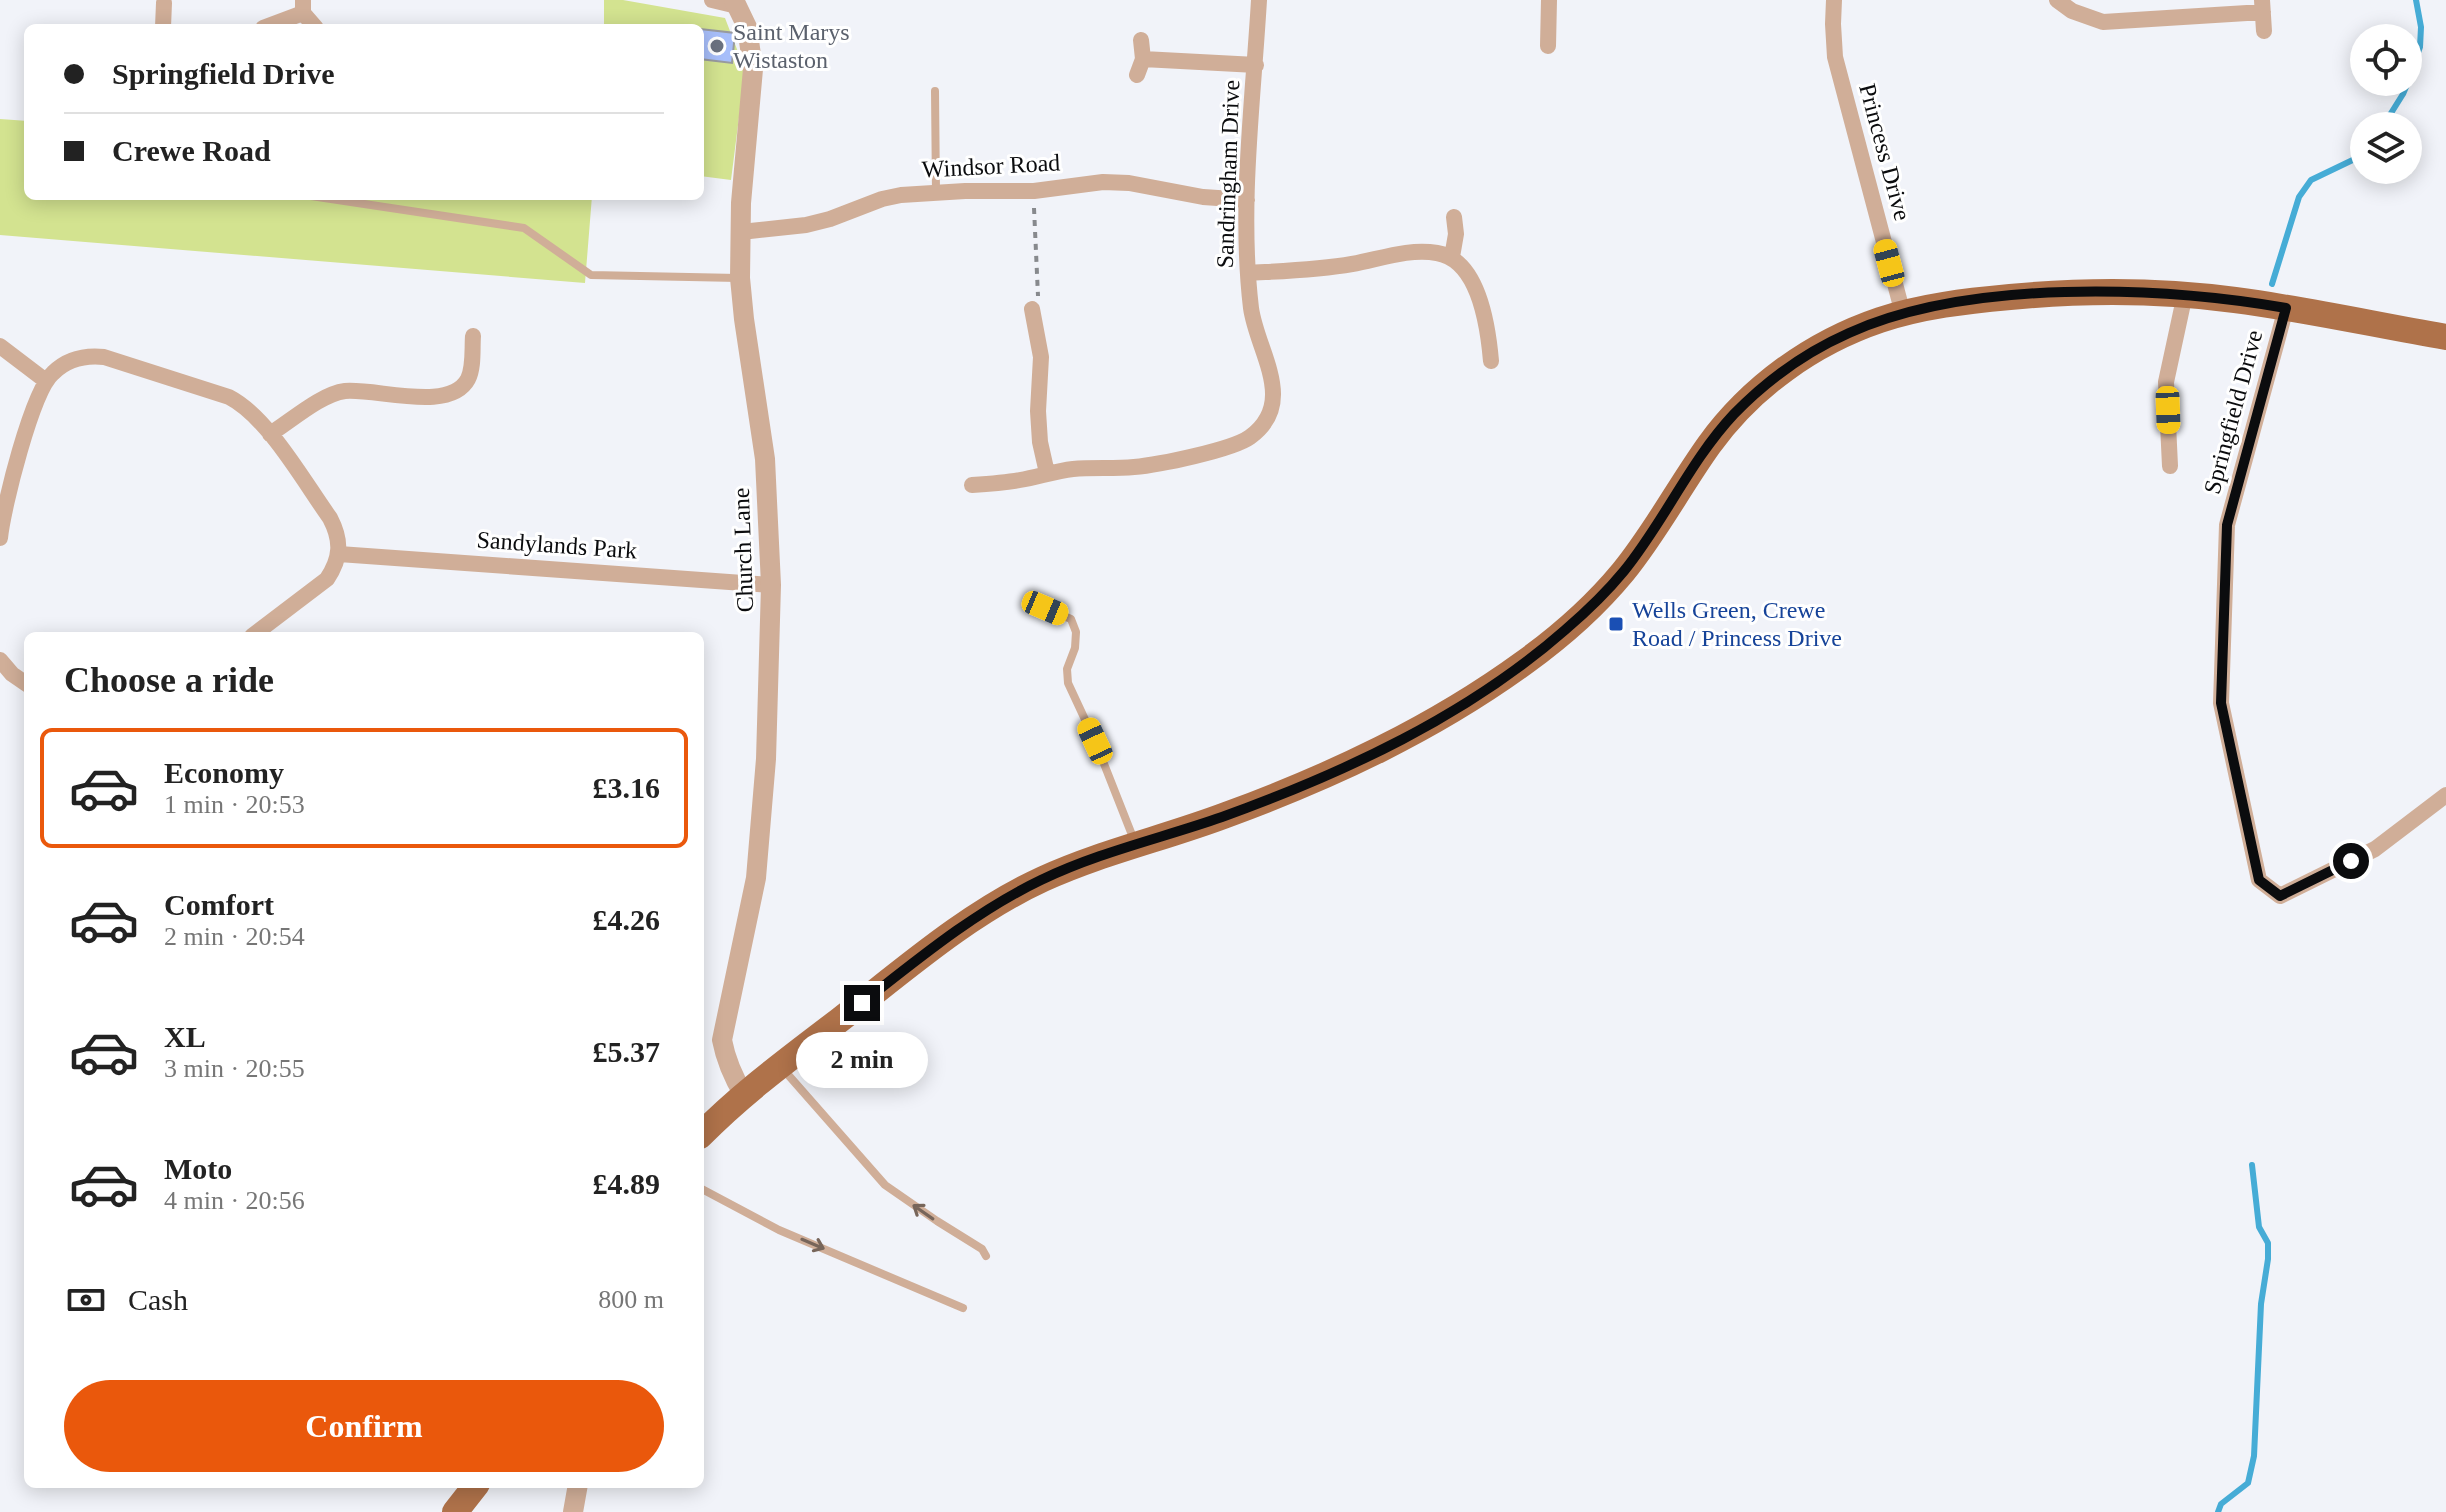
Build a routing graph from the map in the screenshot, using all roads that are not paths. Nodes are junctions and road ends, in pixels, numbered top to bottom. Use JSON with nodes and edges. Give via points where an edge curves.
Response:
{"nodes":[{"id":1,"x":712,"y":0,"type":"edge"},
{"id":2,"x":1259,"y":0,"type":"edge"},
{"id":3,"x":1549,"y":0,"type":"edge"},
{"id":4,"x":1834,"y":0,"type":"edge"},
{"id":5,"x":2057,"y":0,"type":"edge"},
{"id":6,"x":164,"y":3,"type":"dead end"},
{"id":7,"x":736,"y":3,"type":"edge"},
{"id":8,"x":303,"y":6,"type":"edge"},
{"id":9,"x":2263,"y":6,"type":"edge"},
{"id":10,"x":162,"y":24,"type":"edge"},
{"id":11,"x":270,"y":24,"type":"edge"},
{"id":12,"x":314,"y":24,"type":"edge"},
{"id":13,"x":2264,"y":31,"type":"dead end"},
{"id":14,"x":1141,"y":40,"type":"dead end"},
{"id":15,"x":1548,"y":46,"type":"dead end"},
{"id":16,"x":1143,"y":59,"type":"junction"},
{"id":17,"x":1256,"y":65,"type":"junction"},
{"id":18,"x":1137,"y":75,"type":"dead end"},
{"id":19,"x":935,"y":91,"type":"dead end"},
{"id":20,"x":936,"y":193,"type":"junction"},
{"id":21,"x":338,"y":200,"type":"edge"},
{"id":22,"x":1247,"y":200,"type":"junction"},
{"id":23,"x":1454,"y":217,"type":"dead end"},
{"id":24,"x":741,"y":232,"type":"junction"},
{"id":25,"x":1452,"y":257,"type":"junction"},
{"id":26,"x":1248,"y":273,"type":"junction"},
{"id":27,"x":740,"y":278,"type":"junction"},
{"id":28,"x":2185,"y":294,"type":"junction"},
{"id":29,"x":2286,"y":308,"type":"junction"},
{"id":30,"x":1032,"y":309,"type":"road end"},
{"id":31,"x":1903,"y":314,"type":"junction"},
{"id":32,"x":473,"y":336,"type":"dead end"},
{"id":33,"x":2446,"y":337,"type":"edge"},
{"id":34,"x":0,"y":346,"type":"edge"},
{"id":35,"x":1491,"y":361,"type":"dead end"},
{"id":36,"x":46,"y":381,"type":"junction"},
{"id":37,"x":270,"y":434,"type":"junction"},
{"id":38,"x":2170,"y":466,"type":"dead end"},
{"id":39,"x":1047,"y":473,"type":"junction"},
{"id":40,"x":972,"y":485,"type":"dead end"},
{"id":41,"x":0,"y":538,"type":"edge"},
{"id":42,"x":339,"y":554,"type":"junction"},
{"id":43,"x":771,"y":585,"type":"junction"},
{"id":44,"x":1045,"y":608,"type":"dead end"},
{"id":45,"x":257,"y":632,"type":"edge"},
{"id":46,"x":0,"y":660,"type":"edge"},
{"id":47,"x":24,"y":682,"type":"edge"},
{"id":48,"x":2446,"y":795,"type":"edge"},
{"id":49,"x":1136,"y":844,"type":"junction"},
{"id":50,"x":781,"y":1066,"type":"junction"},
{"id":51,"x":744,"y":1095,"type":"junction"},
{"id":52,"x":704,"y":1132,"type":"edge"},
{"id":53,"x":704,"y":1190,"type":"edge"},
{"id":54,"x":986,"y":1256,"type":"dead end"},
{"id":55,"x":963,"y":1308,"type":"dead end"},
{"id":56,"x":474,"y":1488,"type":"edge"},
{"id":57,"x":577,"y":1488,"type":"edge"},
{"id":58,"x":455,"y":1512,"type":"edge"},
{"id":59,"x":573,"y":1512,"type":"edge"}],
"edges":[{"from":1,"to":7,"type":"street"},
{"from":2,"to":17,"type":"street","name":"Sandringham Drive"},
{"from":3,"to":15,"type":"street"},
{"from":4,"to":31,"type":"street","name":"Princess Drive","via":[[1835,57]]},
{"from":5,"to":9,"type":"street","via":[[2103,22]]},
{"from":6,"to":10,"type":"street"},
{"from":7,"to":24,"type":"street","name":"Church Lane","via":[[747,27],[753,69]]},
{"from":8,"to":11,"type":"street"},
{"from":8,"to":12,"type":"street"},
{"from":9,"to":13,"type":"street"},
{"from":14,"to":16,"type":"street"},
{"from":16,"to":17,"type":"street"},
{"from":16,"to":18,"type":"street"},
{"from":17,"to":22,"type":"street","name":"Sandringham Drive"},
{"from":19,"to":20,"type":"lane"},
{"from":20,"to":22,"type":"street","name":"Windsor Road","via":[[1034,191],[1103,182]]},
{"from":20,"to":24,"type":"street","name":"Windsor Road","via":[[882,199],[806,225]]},
{"from":21,"to":27,"type":"lane","via":[[524,228],[591,275]]},
{"from":22,"to":26,"type":"street","name":"Sandringham Drive"},
{"from":23,"to":25,"type":"street"},
{"from":24,"to":27,"type":"street","name":"Church Lane"},
{"from":25,"to":26,"type":"street","via":[[1415,252],[1337,267]]},
{"from":25,"to":35,"type":"street","via":[[1473,282]]},
{"from":26,"to":39,"type":"street","name":"Sandringham Drive","via":[[1252,312],[1273,381],[1270,414],[1260,428],[1233,446],[1199,454],[1137,467]]},
{"from":27,"to":43,"type":"street","name":"Church Lane","via":[[765,459]]},
{"from":28,"to":29,"type":"main road"},
{"from":28,"to":31,"type":"main road","via":[[2027,295]]},
{"from":28,"to":38,"type":"street","via":[[2166,382]]},
{"from":29,"to":33,"type":"main road"},
{"from":29,"to":48,"type":"street","name":"Springfield Drive","via":[[2227,525],[2221,703],[2259,880],[2280,896],[2375,849]]},
{"from":30,"to":39,"type":"street","via":[[1041,357],[1038,411]]},
{"from":31,"to":49,"type":"main road","via":[[1814,350],[1758,391],[1710,444],[1625,570],[1599,599],[1550,643],[1476,696],[1350,766]]},
{"from":32,"to":37,"type":"street","via":[[470,374],[454,393],[435,397],[344,392],[328,396]]},
{"from":34,"to":36,"type":"street"},
{"from":36,"to":37,"type":"street","via":[[69,361],[104,357],[229,397],[250,410]]},
{"from":36,"to":41,"type":"street","via":[[5,501]]},
{"from":37,"to":42,"type":"street","via":[[330,518],[339,537]]},
{"from":39,"to":40,"type":"street","name":"Sandringham Drive"},
{"from":42,"to":43,"type":"street","name":"Sandylands Park"},
{"from":42,"to":45,"type":"street","via":[[327,579]]},
{"from":43,"to":51,"type":"street","name":"Church Lane","via":[[759,855],[722,1040],[728,1066]]},
{"from":44,"to":49,"type":"lane","via":[[1071,619],[1076,632],[1068,683]]},
{"from":46,"to":47,"type":"street"},
{"from":49,"to":50,"type":"main road","via":[[1040,880],[1001,902]]},
{"from":50,"to":51,"type":"main road"},
{"from":54,"to":50,"type":"lane","one_way":true,"via":[[885,1185]]},
{"from":51,"to":52,"type":"main road"},
{"from":53,"to":55,"type":"lane","one_way":true,"via":[[779,1230]]},
{"from":56,"to":58,"type":"main road"},
{"from":57,"to":59,"type":"street"}]}
